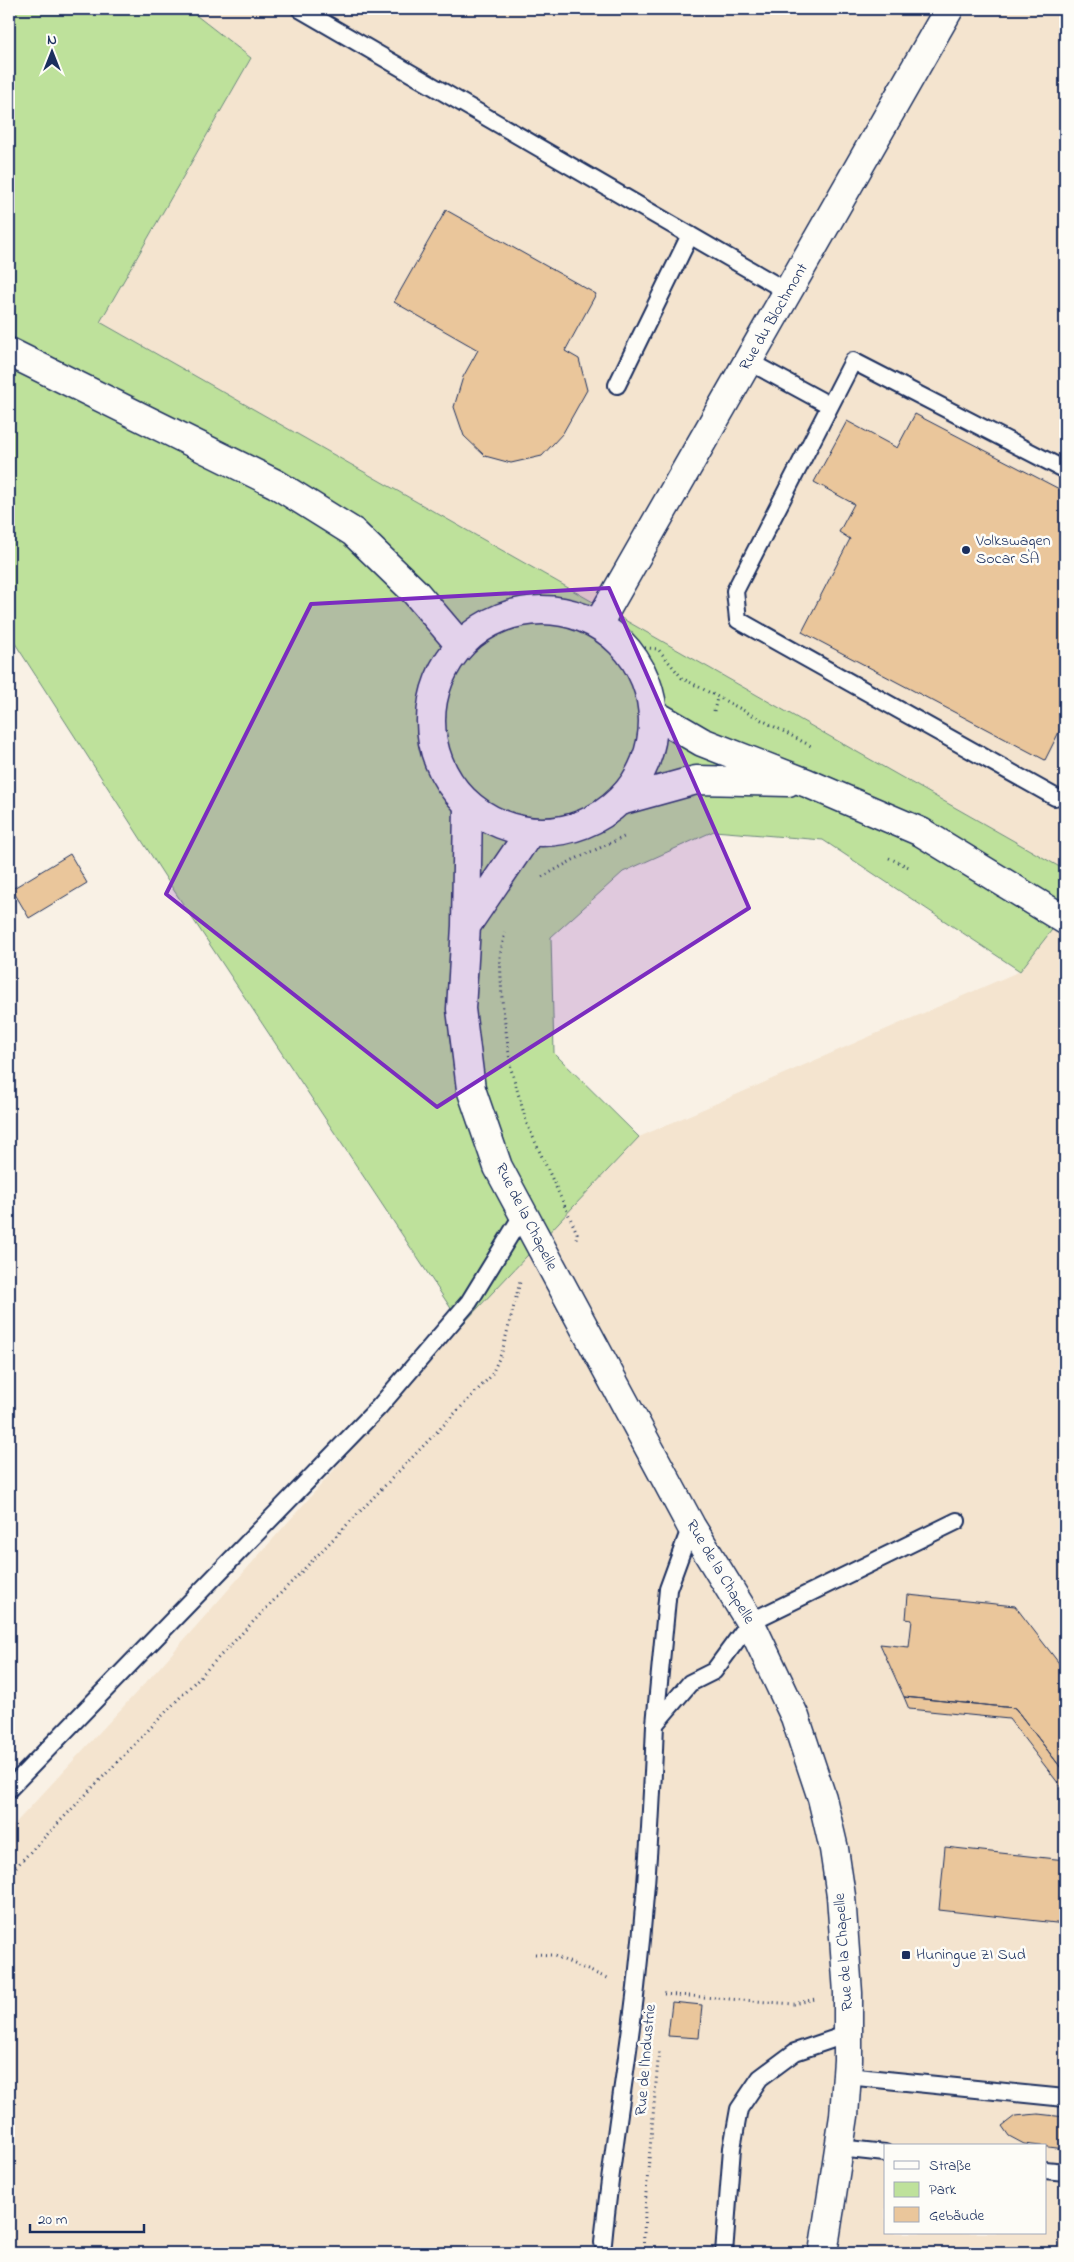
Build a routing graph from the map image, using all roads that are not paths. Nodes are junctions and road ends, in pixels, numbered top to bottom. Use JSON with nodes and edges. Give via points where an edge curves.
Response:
{"nodes":[{"id":1,"x":300,"y":9,"type":"edge"},
{"id":2,"x":950,"y":9,"type":"edge"},
{"id":3,"x":690,"y":235,"type":"junction"},
{"id":4,"x":788,"y":292,"type":"junction"},
{"id":5,"x":9,"y":352,"type":"edge"},
{"id":6,"x":748,"y":361,"type":"junction"},
{"id":7,"x":617,"y":385,"type":"dead end"},
{"id":8,"x":829,"y":405,"type":"junction"},
{"id":9,"x":1065,"y":470,"type":"edge"},
{"id":10,"x":598,"y":624,"type":"junction"},
{"id":11,"x":460,"y":645,"type":"junction"},
{"id":12,"x":654,"y":714,"type":"junction"},
{"id":13,"x":806,"y":783,"type":"junction"},
{"id":14,"x":1055,"y":797,"type":"dead end"},
{"id":15,"x":620,"y":801,"type":"junction"},
{"id":16,"x":468,"y":805,"type":"junction"},
{"id":17,"x":530,"y":832,"type":"junction"},
{"id":18,"x":1065,"y":920,"type":"edge"},
{"id":19,"x":466,"y":926,"type":"junction"},
{"id":20,"x":523,"y":1214,"type":"junction"},
{"id":21,"x":957,"y":1521,"type":"dead end"},
{"id":22,"x":691,"y":1526,"type":"junction"},
{"id":23,"x":750,"y":1622,"type":"junction"},
{"id":24,"x":655,"y":1724,"type":"junction"},
{"id":25,"x":9,"y":1789,"type":"edge"},
{"id":26,"x":848,"y":2034,"type":"junction"},
{"id":27,"x":847,"y":2076,"type":"junction"},
{"id":28,"x":1065,"y":2098,"type":"edge"},
{"id":29,"x":839,"y":2148,"type":"junction"},
{"id":30,"x":884,"y":2153,"type":"edge"},
{"id":31,"x":1046,"y":2170,"type":"edge"},
{"id":32,"x":1065,"y":2172,"type":"edge"},
{"id":33,"x":603,"y":2243,"type":"dead end"},
{"id":34,"x":724,"y":2253,"type":"edge"},
{"id":35,"x":823,"y":2253,"type":"edge"}],
"edges":[{"from":1,"to":3,"type":"lane"},
{"from":2,"to":4,"type":"street","name":"Rue du Blochmont"},
{"from":3,"to":4,"type":"lane"},
{"from":3,"to":7,"type":"lane"},
{"from":4,"to":6,"type":"street","name":"Rue du Blochmont"},
{"from":5,"to":11,"type":"street","via":[[276,484],[353,532],[415,592]]},
{"from":6,"to":8,"type":"lane"},
{"from":6,"to":10,"type":"street","name":"Rue du Blochmont"},
{"from":8,"to":9,"type":"lane","via":[[853,361]]},
{"from":8,"to":14,"type":"lane","via":[[735,591],[738,620]]},
{"from":10,"to":11,"type":"street","via":[[562,611],[525,610],[489,622]]},
{"from":10,"to":12,"type":"street","via":[[625,646],[645,677]]},
{"from":11,"to":16,"type":"street","via":[[440,675],[430,709],[432,744],[445,778]]},
{"from":12,"to":13,"type":"street","via":[[702,742]]},
{"from":12,"to":15,"type":"street","via":[[647,761]]},
{"from":13,"to":15,"type":"street","via":[[696,780]]},
{"from":13,"to":18,"type":"street","via":[[921,832]]},
{"from":15,"to":17,"type":"street","via":[[601,816],[578,827]]},
{"from":16,"to":17,"type":"street","via":[[497,823]]},
{"from":16,"to":19,"type":"street","name":"Rue de la Chapelle"},
{"from":17,"to":19,"type":"street"},
{"from":19,"to":20,"type":"street","name":"Rue de la Chapelle","via":[[462,1009],[471,1089],[498,1167]]},
{"from":20,"to":22,"type":"street","name":"Rue de la Chapelle"},
{"from":20,"to":25,"type":"lane","via":[[469,1302],[379,1407]]},
{"from":21,"to":23,"type":"lane"},
{"from":22,"to":23,"type":"street","name":"Rue de la Chapelle"},
{"from":22,"to":24,"type":"lane","via":[[668,1589]]},
{"from":23,"to":24,"type":"lane","via":[[714,1671],[690,1683]]},
{"from":23,"to":26,"type":"street","name":"Rue de la Chapelle","via":[[795,1718],[822,1798],[841,1896]]},
{"from":24,"to":33,"type":"lane","via":[[653,1800],[636,1990]]},
{"from":26,"to":27,"type":"street","name":"Rue de la Chapelle"},
{"from":26,"to":34,"type":"lane","via":[[795,2052],[760,2078],[739,2108],[732,2148]]},
{"from":27,"to":28,"type":"lane"},
{"from":27,"to":29,"type":"street","name":"Rue de la Chapelle"},
{"from":29,"to":30,"type":"lane"},
{"from":29,"to":35,"type":"street","name":"Rue de la Chapelle"},
{"from":31,"to":32,"type":"lane"}]}
